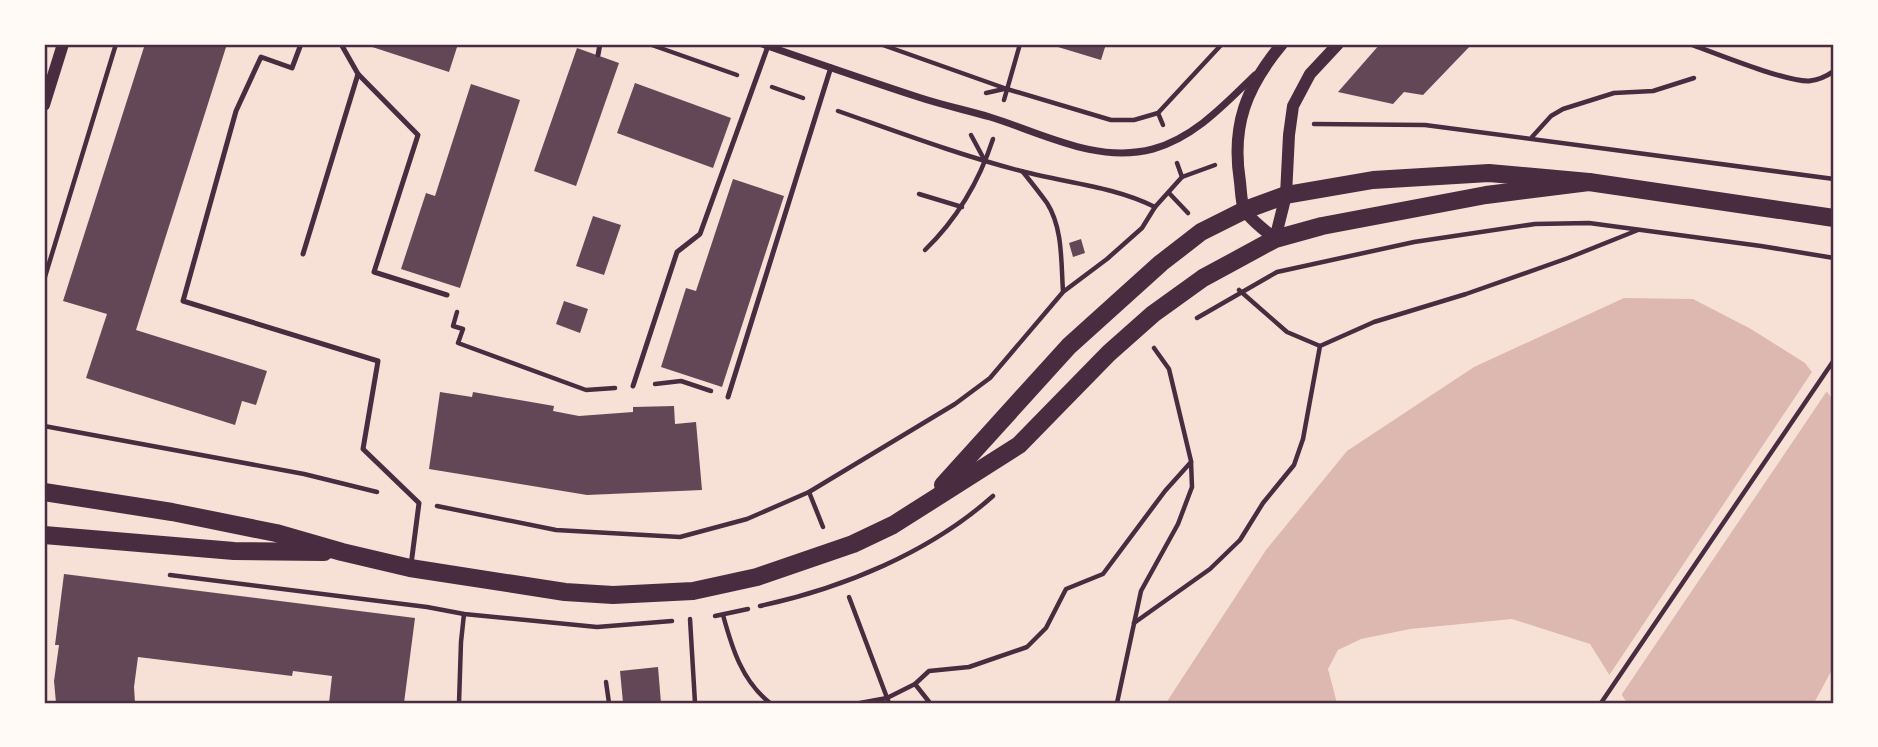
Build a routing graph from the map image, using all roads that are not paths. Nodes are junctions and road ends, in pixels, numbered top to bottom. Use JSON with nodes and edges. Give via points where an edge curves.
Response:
{"nodes":[{"id":1,"x":63,"y":44,"type":"edge"},
{"id":2,"x":301,"y":44,"type":"edge"},
{"id":3,"x":341,"y":44,"type":"edge"},
{"id":4,"x":600,"y":44,"type":"edge"},
{"id":5,"x":1282,"y":44,"type":"edge"},
{"id":6,"x":1338,"y":44,"type":"edge"},
{"id":7,"x":1690,"y":44,"type":"edge"},
{"id":8,"x":765,"y":45,"type":"edge"},
{"id":9,"x":598,"y":55,"type":"dead end"},
{"id":10,"x":831,"y":67,"type":"junction"},
{"id":11,"x":1263,"y":67,"type":"junction"},
{"id":12,"x":1834,"y":71,"type":"edge"},
{"id":13,"x":358,"y":74,"type":"junction"},
{"id":14,"x":44,"y":105,"type":"edge"},
{"id":15,"x":1589,"y":183,"type":"junction"},
{"id":16,"x":1286,"y":195,"type":"junction"},
{"id":17,"x":1245,"y":210,"type":"junction"},
{"id":18,"x":1834,"y":218,"type":"edge"},
{"id":19,"x":1275,"y":239,"type":"junction"},
{"id":20,"x":303,"y":254,"type":"dead end"},
{"id":21,"x":447,"y":295,"type":"dead end"},
{"id":22,"x":633,"y":386,"type":"road end"},
{"id":23,"x":728,"y":397,"type":"road end"},
{"id":24,"x":44,"y":492,"type":"edge"},
{"id":25,"x":928,"y":502,"type":"junction"},
{"id":26,"x":44,"y":535,"type":"edge"},
{"id":27,"x":342,"y":552,"type":"junction"},
{"id":28,"x":410,"y":568,"type":"junction"}],
"edges":[{"from":1,"to":14,"type":"street"},
{"from":2,"to":28,"type":"lane","via":[[292,68],[261,57],[246,89],[183,301],[378,361],[363,449],[419,503]]},
{"from":3,"to":13,"type":"lane"},
{"from":4,"to":9,"type":"lane"},
{"from":5,"to":11,"type":"street"},
{"from":6,"to":16,"type":"street","via":[[1310,74],[1293,106]]},
{"from":7,"to":12,"type":"lane","via":[[1791,79],[1809,81]]},
{"from":8,"to":10,"type":"street"},
{"from":8,"to":22,"type":"lane","via":[[700,234],[677,253]]},
{"from":10,"to":11,"type":"street","via":[[1054,139],[1124,153],[1181,139]]},
{"from":10,"to":23,"type":"lane"},
{"from":11,"to":17,"type":"street","via":[[1247,98],[1237,135]]},
{"from":13,"to":20,"type":"lane"},
{"from":13,"to":21,"type":"lane","via":[[418,135],[374,272]]},
{"from":15,"to":16,"type":"main road","via":[[1489,173],[1373,180]]},
{"from":15,"to":18,"type":"main road"},
{"from":15,"to":19,"type":"main road","via":[[1486,195]]},
{"from":16,"to":17,"type":"main road"},
{"from":16,"to":19,"type":"street"},
{"from":17,"to":19,"type":"street"},
{"from":17,"to":25,"type":"main road","via":[[1201,232],[1123,296],[1069,346]]},
{"from":19,"to":25,"type":"main road","via":[[1212,273],[1153,314],[1019,445]]},
{"from":24,"to":27,"type":"main road","via":[[251,527]]},
{"from":25,"to":28,"type":"main road","via":[[853,544],[757,577],[694,591],[565,593]]},
{"from":26,"to":27,"type":"main road","via":[[234,551]]},
{"from":27,"to":28,"type":"main road"}]}
